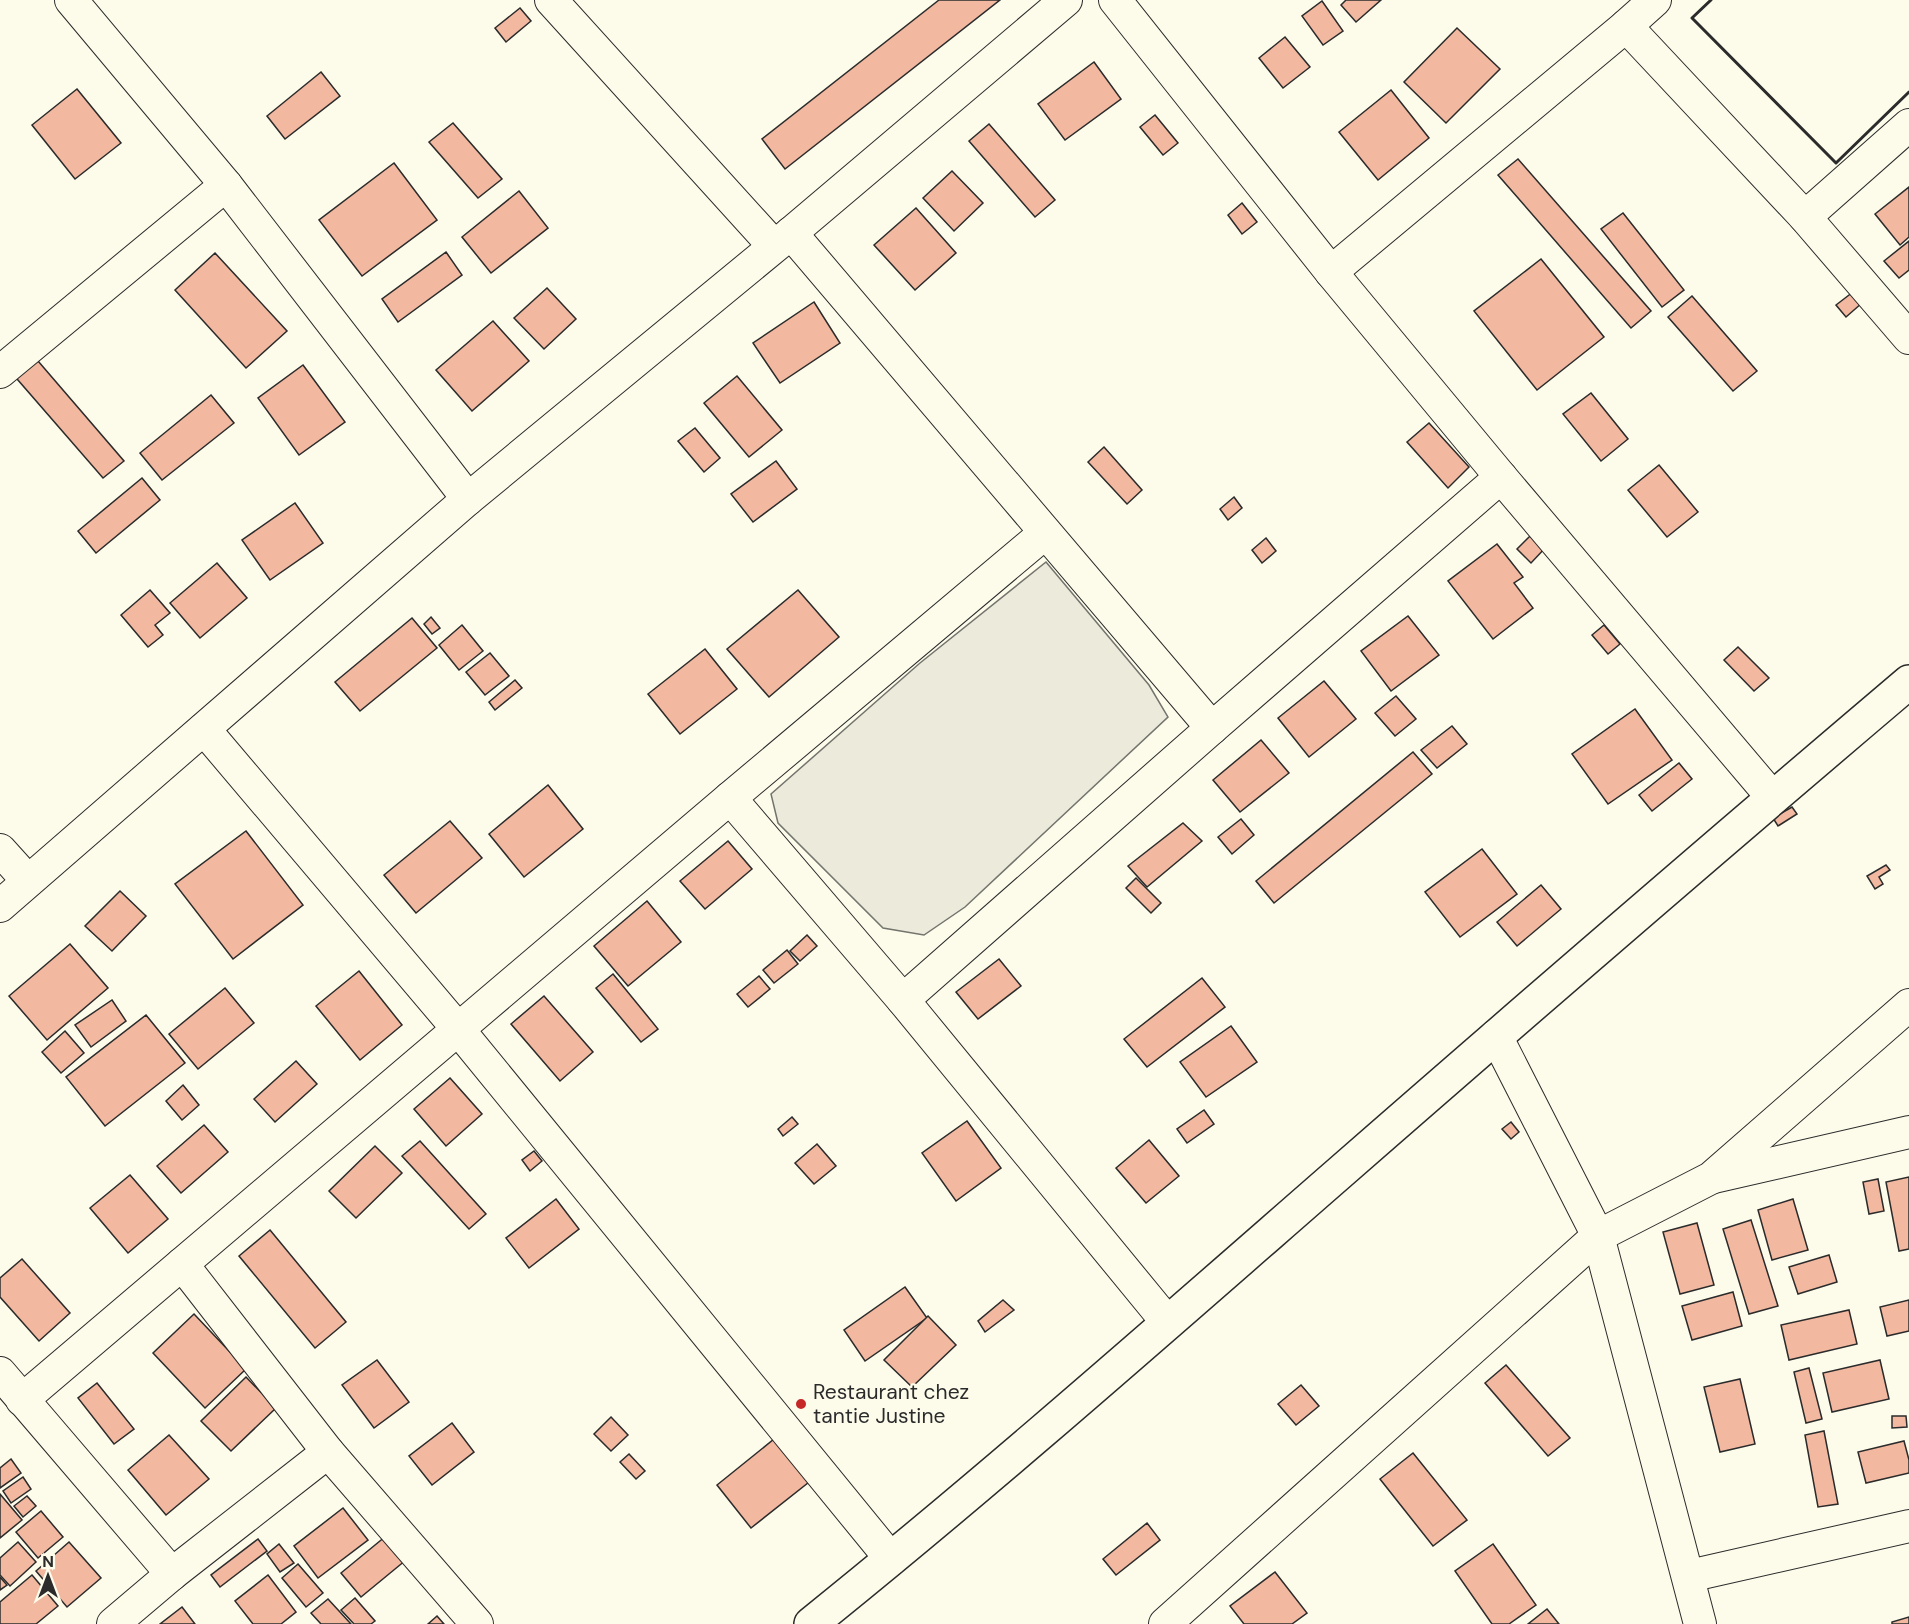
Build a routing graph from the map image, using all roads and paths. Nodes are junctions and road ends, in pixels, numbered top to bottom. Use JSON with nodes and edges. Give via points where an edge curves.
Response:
{"nodes":[{"id":1,"x":71,"y":0,"type":"edge"},
{"id":2,"x":551,"y":0,"type":"edge"},
{"id":3,"x":1066,"y":0,"type":"edge"},
{"id":4,"x":1115,"y":0,"type":"edge"},
{"id":5,"x":1655,"y":0,"type":"edge"},
{"id":6,"x":1626,"y":26,"type":"junction"},
{"id":7,"x":1909,"y":125,"type":"edge"},
{"id":8,"x":226,"y":184,"type":"junction"},
{"id":9,"x":1805,"y":217,"type":"junction"},
{"id":10,"x":783,"y":239,"type":"junction"},
{"id":11,"x":1331,"y":272,"type":"junction"},
{"id":12,"x":1909,"y":338,"type":"edge"},
{"id":13,"x":0,"y":372,"type":"edge"},
{"id":14,"x":1501,"y":477,"type":"junction"},
{"id":15,"x":468,"y":499,"type":"junction"},
{"id":16,"x":1045,"y":533,"type":"junction"},
{"id":17,"x":1909,"y":682,"type":"edge"},
{"id":18,"x":1212,"y":728,"type":"junction"},
{"id":19,"x":204,"y":729,"type":"junction"},
{"id":20,"x":730,"y":798,"type":"junction"},
{"id":21,"x":1773,"y":798,"type":"junction"},
{"id":22,"x":0,"y":850,"type":"edge"},
{"id":23,"x":28,"y":881,"type":"junction"},
{"id":24,"x":0,"y":906,"type":"edge"},
{"id":25,"x":903,"y":1000,"type":"junction"},
{"id":26,"x":1909,"y":1005,"type":"edge"},
{"id":27,"x":458,"y":1029,"type":"junction"},
{"id":28,"x":1496,"y":1036,"type":"junction"},
{"id":29,"x":1909,"y":1132,"type":"edge"},
{"id":30,"x":1711,"y":1178,"type":"junction"},
{"id":31,"x":1598,"y":1236,"type":"junction"},
{"id":32,"x":182,"y":1264,"type":"junction"},
{"id":33,"x":1168,"y":1323,"type":"junction"},
{"id":34,"x":0,"y":1373,"type":"edge"},
{"id":35,"x":22,"y":1400,"type":"junction"},
{"id":36,"x":328,"y":1452,"type":"junction"},
{"id":37,"x":1909,"y":1526,"type":"edge"},
{"id":38,"x":891,"y":1559,"type":"junction"},
{"id":39,"x":172,"y":1574,"type":"junction"},
{"id":40,"x":1689,"y":1576,"type":"junction"},
{"id":41,"x":1179,"y":1620,"type":"edge"},
{"id":42,"x":113,"y":1624,"type":"edge"},
{"id":43,"x":477,"y":1624,"type":"edge"},
{"id":44,"x":811,"y":1624,"type":"edge"},
{"id":45,"x":1700,"y":1624,"type":"edge"}],
"edges":[{"from":1,"to":8,"type":"street"},
{"from":2,"to":10,"type":"street"},
{"from":3,"to":10,"type":"street"},
{"from":4,"to":11,"type":"street"},
{"from":5,"to":6,"type":"street"},
{"from":6,"to":9,"type":"street"},
{"from":6,"to":11,"type":"street"},
{"from":7,"to":9,"type":"street"},
{"from":8,"to":13,"type":"street"},
{"from":8,"to":15,"type":"street"},
{"from":9,"to":12,"type":"street"},
{"from":10,"to":15,"type":"street"},
{"from":10,"to":16,"type":"street"},
{"from":11,"to":14,"type":"street"},
{"from":14,"to":18,"type":"street"},
{"from":14,"to":21,"type":"street"},
{"from":15,"to":19,"type":"street"},
{"from":16,"to":18,"type":"street"},
{"from":16,"to":20,"type":"street"},
{"from":17,"to":21,"type":"street"},
{"from":18,"to":25,"type":"street"},
{"from":19,"to":23,"type":"street"},
{"from":19,"to":27,"type":"street"},
{"from":20,"to":25,"type":"street"},
{"from":20,"to":27,"type":"street"},
{"from":21,"to":28,"type":"street"},
{"from":22,"to":23,"type":"street"},
{"from":23,"to":24,"type":"street"},
{"from":25,"to":33,"type":"street"},
{"from":26,"to":30,"type":"street"},
{"from":27,"to":32,"type":"street"},
{"from":27,"to":38,"type":"street"},
{"from":28,"to":31,"type":"street"},
{"from":28,"to":33,"type":"street"},
{"from":29,"to":30,"type":"street"},
{"from":30,"to":31,"type":"street"},
{"from":31,"to":40,"type":"street"},
{"from":31,"to":41,"type":"street"},
{"from":32,"to":35,"type":"street"},
{"from":32,"to":36,"type":"street"},
{"from":33,"to":38,"type":"street"},
{"from":34,"to":35,"type":"street"},
{"from":35,"to":39,"type":"street"},
{"from":36,"to":39,"type":"street"},
{"from":36,"to":43,"type":"street"},
{"from":37,"to":40,"type":"street"},
{"from":38,"to":44,"type":"street"},
{"from":39,"to":42,"type":"street"},
{"from":40,"to":45,"type":"street"}]}
